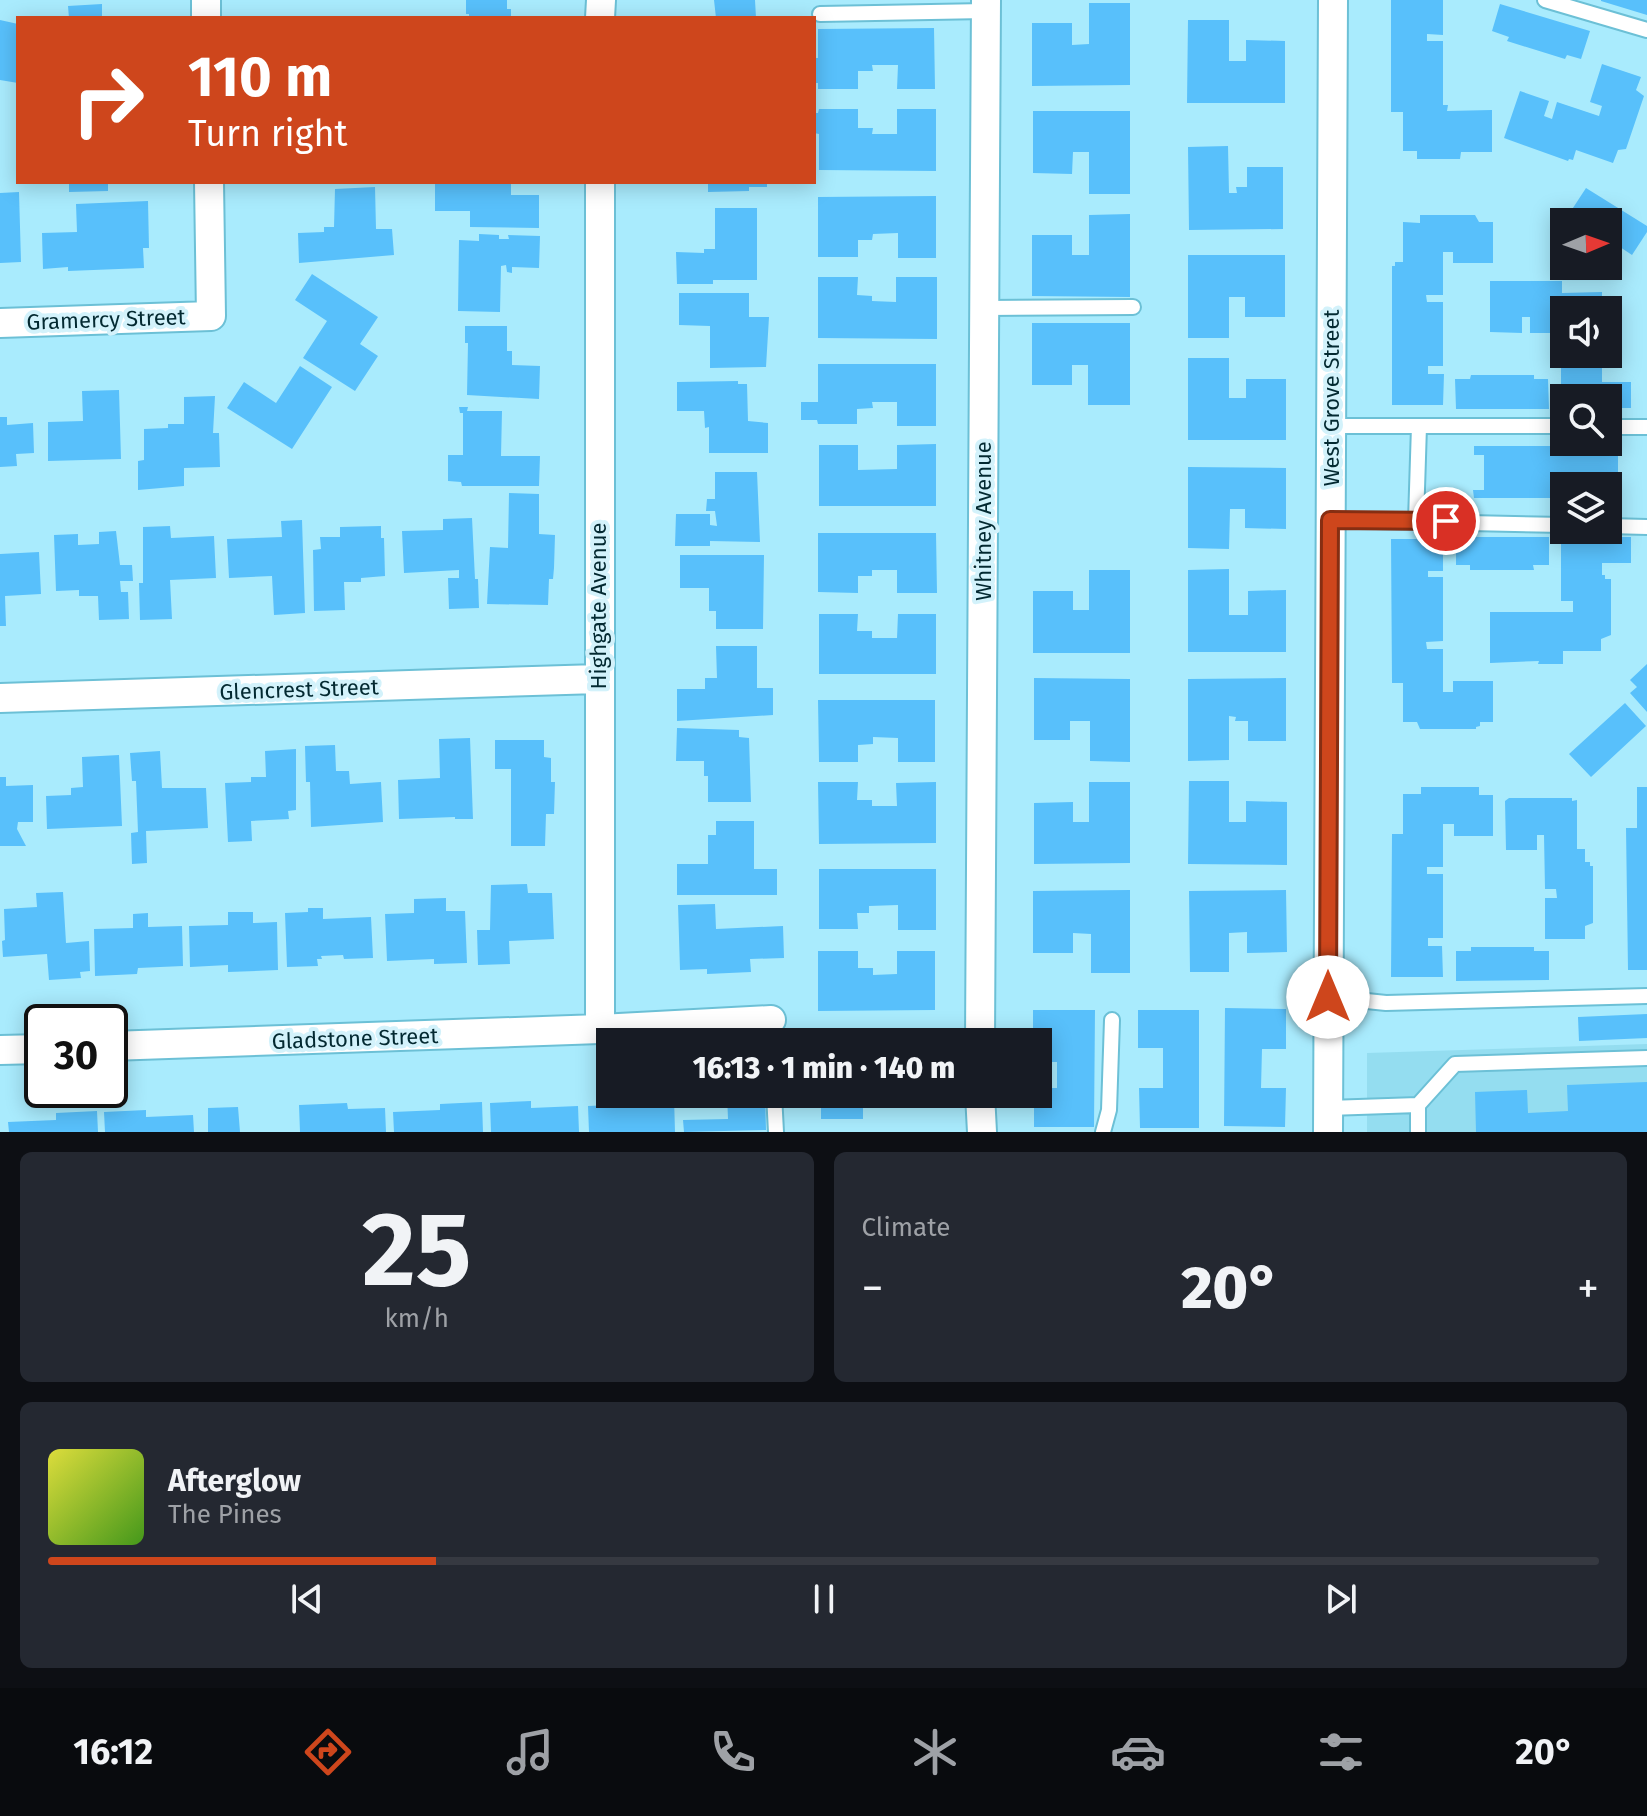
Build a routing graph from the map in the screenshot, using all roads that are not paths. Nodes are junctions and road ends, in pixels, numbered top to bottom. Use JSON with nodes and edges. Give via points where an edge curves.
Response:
{"nodes":[{"id":1,"x":1333,"y":0,"type":"edge"},
{"id":2,"x":1545,"y":0,"type":"edge"},
{"id":3,"x":986,"y":6,"type":"edge"},
{"id":4,"x":820,"y":14,"type":"dead end"},
{"id":5,"x":1647,"y":30,"type":"edge"},
{"id":6,"x":209,"y":184,"type":"edge"},
{"id":7,"x":600,"y":184,"type":"edge"},
{"id":8,"x":1133,"y":307,"type":"dead end"},
{"id":9,"x":985,"y":308,"type":"junction"},
{"id":10,"x":0,"y":323,"type":"edge"},
{"id":11,"x":1331,"y":426,"type":"junction"},
{"id":12,"x":1419,"y":426,"type":"junction"},
{"id":13,"x":1550,"y":426,"type":"edge"},
{"id":14,"x":1622,"y":427,"type":"edge"},
{"id":15,"x":1647,"y":427,"type":"edge"},
{"id":16,"x":1330,"y":520,"type":"junction"},
{"id":17,"x":1416,"y":521,"type":"junction"},
{"id":18,"x":1550,"y":525,"type":"edge"},
{"id":19,"x":1622,"y":526,"type":"edge"},
{"id":20,"x":1647,"y":527,"type":"edge"},
{"id":21,"x":598,"y":679,"type":"junction"},
{"id":22,"x":0,"y":698,"type":"edge"},
{"id":23,"x":1647,"y":996,"type":"edge"},
{"id":24,"x":1328,"y":997,"type":"junction"},
{"id":25,"x":1112,"y":1020,"type":"dead end"},
{"id":26,"x":600,"y":1028,"type":"edge"},
{"id":27,"x":980,"y":1028,"type":"edge"},
{"id":28,"x":596,"y":1029,"type":"edge"},
{"id":29,"x":128,"y":1045,"type":"edge"},
{"id":30,"x":24,"y":1049,"type":"edge"},
{"id":31,"x":0,"y":1050,"type":"edge"},
{"id":32,"x":1647,"y":1058,"type":"edge"},
{"id":33,"x":1418,"y":1105,"type":"junction"},
{"id":34,"x":775,"y":1108,"type":"edge"},
{"id":35,"x":981,"y":1108,"type":"edge"},
{"id":36,"x":1328,"y":1120,"type":"edge"},
{"id":37,"x":776,"y":1132,"type":"edge"},
{"id":38,"x":982,"y":1132,"type":"edge"},
{"id":39,"x":1103,"y":1132,"type":"edge"},
{"id":40,"x":1418,"y":1132,"type":"edge"}],
"edges":[{"from":1,"to":11,"type":"street","name":"West Grove Street"},
{"from":2,"to":5,"type":"lane"},
{"from":3,"to":4,"type":"lane"},
{"from":3,"to":9,"type":"street","name":"Whitney Avenue"},
{"from":6,"to":10,"type":"street","name":"Gramercy Street","via":[[211,316]]},
{"from":7,"to":21,"type":"street","name":"Highgate Avenue"},
{"from":8,"to":9,"type":"lane"},
{"from":9,"to":27,"type":"street","name":"Whitney Avenue"},
{"from":11,"to":12,"type":"lane"},
{"from":11,"to":16,"type":"street","name":"West Grove Street"},
{"from":12,"to":13,"type":"lane"},
{"from":12,"to":17,"type":"lane"},
{"from":14,"to":15,"type":"lane"},
{"from":16,"to":17,"type":"lane"},
{"from":16,"to":24,"type":"street","name":"West Grove Street"},
{"from":17,"to":18,"type":"lane"},
{"from":19,"to":20,"type":"lane"},
{"from":21,"to":22,"type":"street","name":"Glencrest Street"},
{"from":21,"to":26,"type":"street","name":"Highgate Avenue"},
{"from":23,"to":24,"type":"lane","via":[[1386,1003]]},
{"from":24,"to":36,"type":"street","name":"West Grove Street"},
{"from":25,"to":39,"type":"lane","via":[[1109,1110]]},
{"from":28,"to":29,"type":"street","name":"Gladstone Street"},
{"from":30,"to":31,"type":"street"},
{"from":32,"to":33,"type":"lane","via":[[1455,1064]]},
{"from":33,"to":36,"type":"lane"},
{"from":33,"to":40,"type":"lane"},
{"from":34,"to":37,"type":"lane"},
{"from":35,"to":38,"type":"street"}]}
